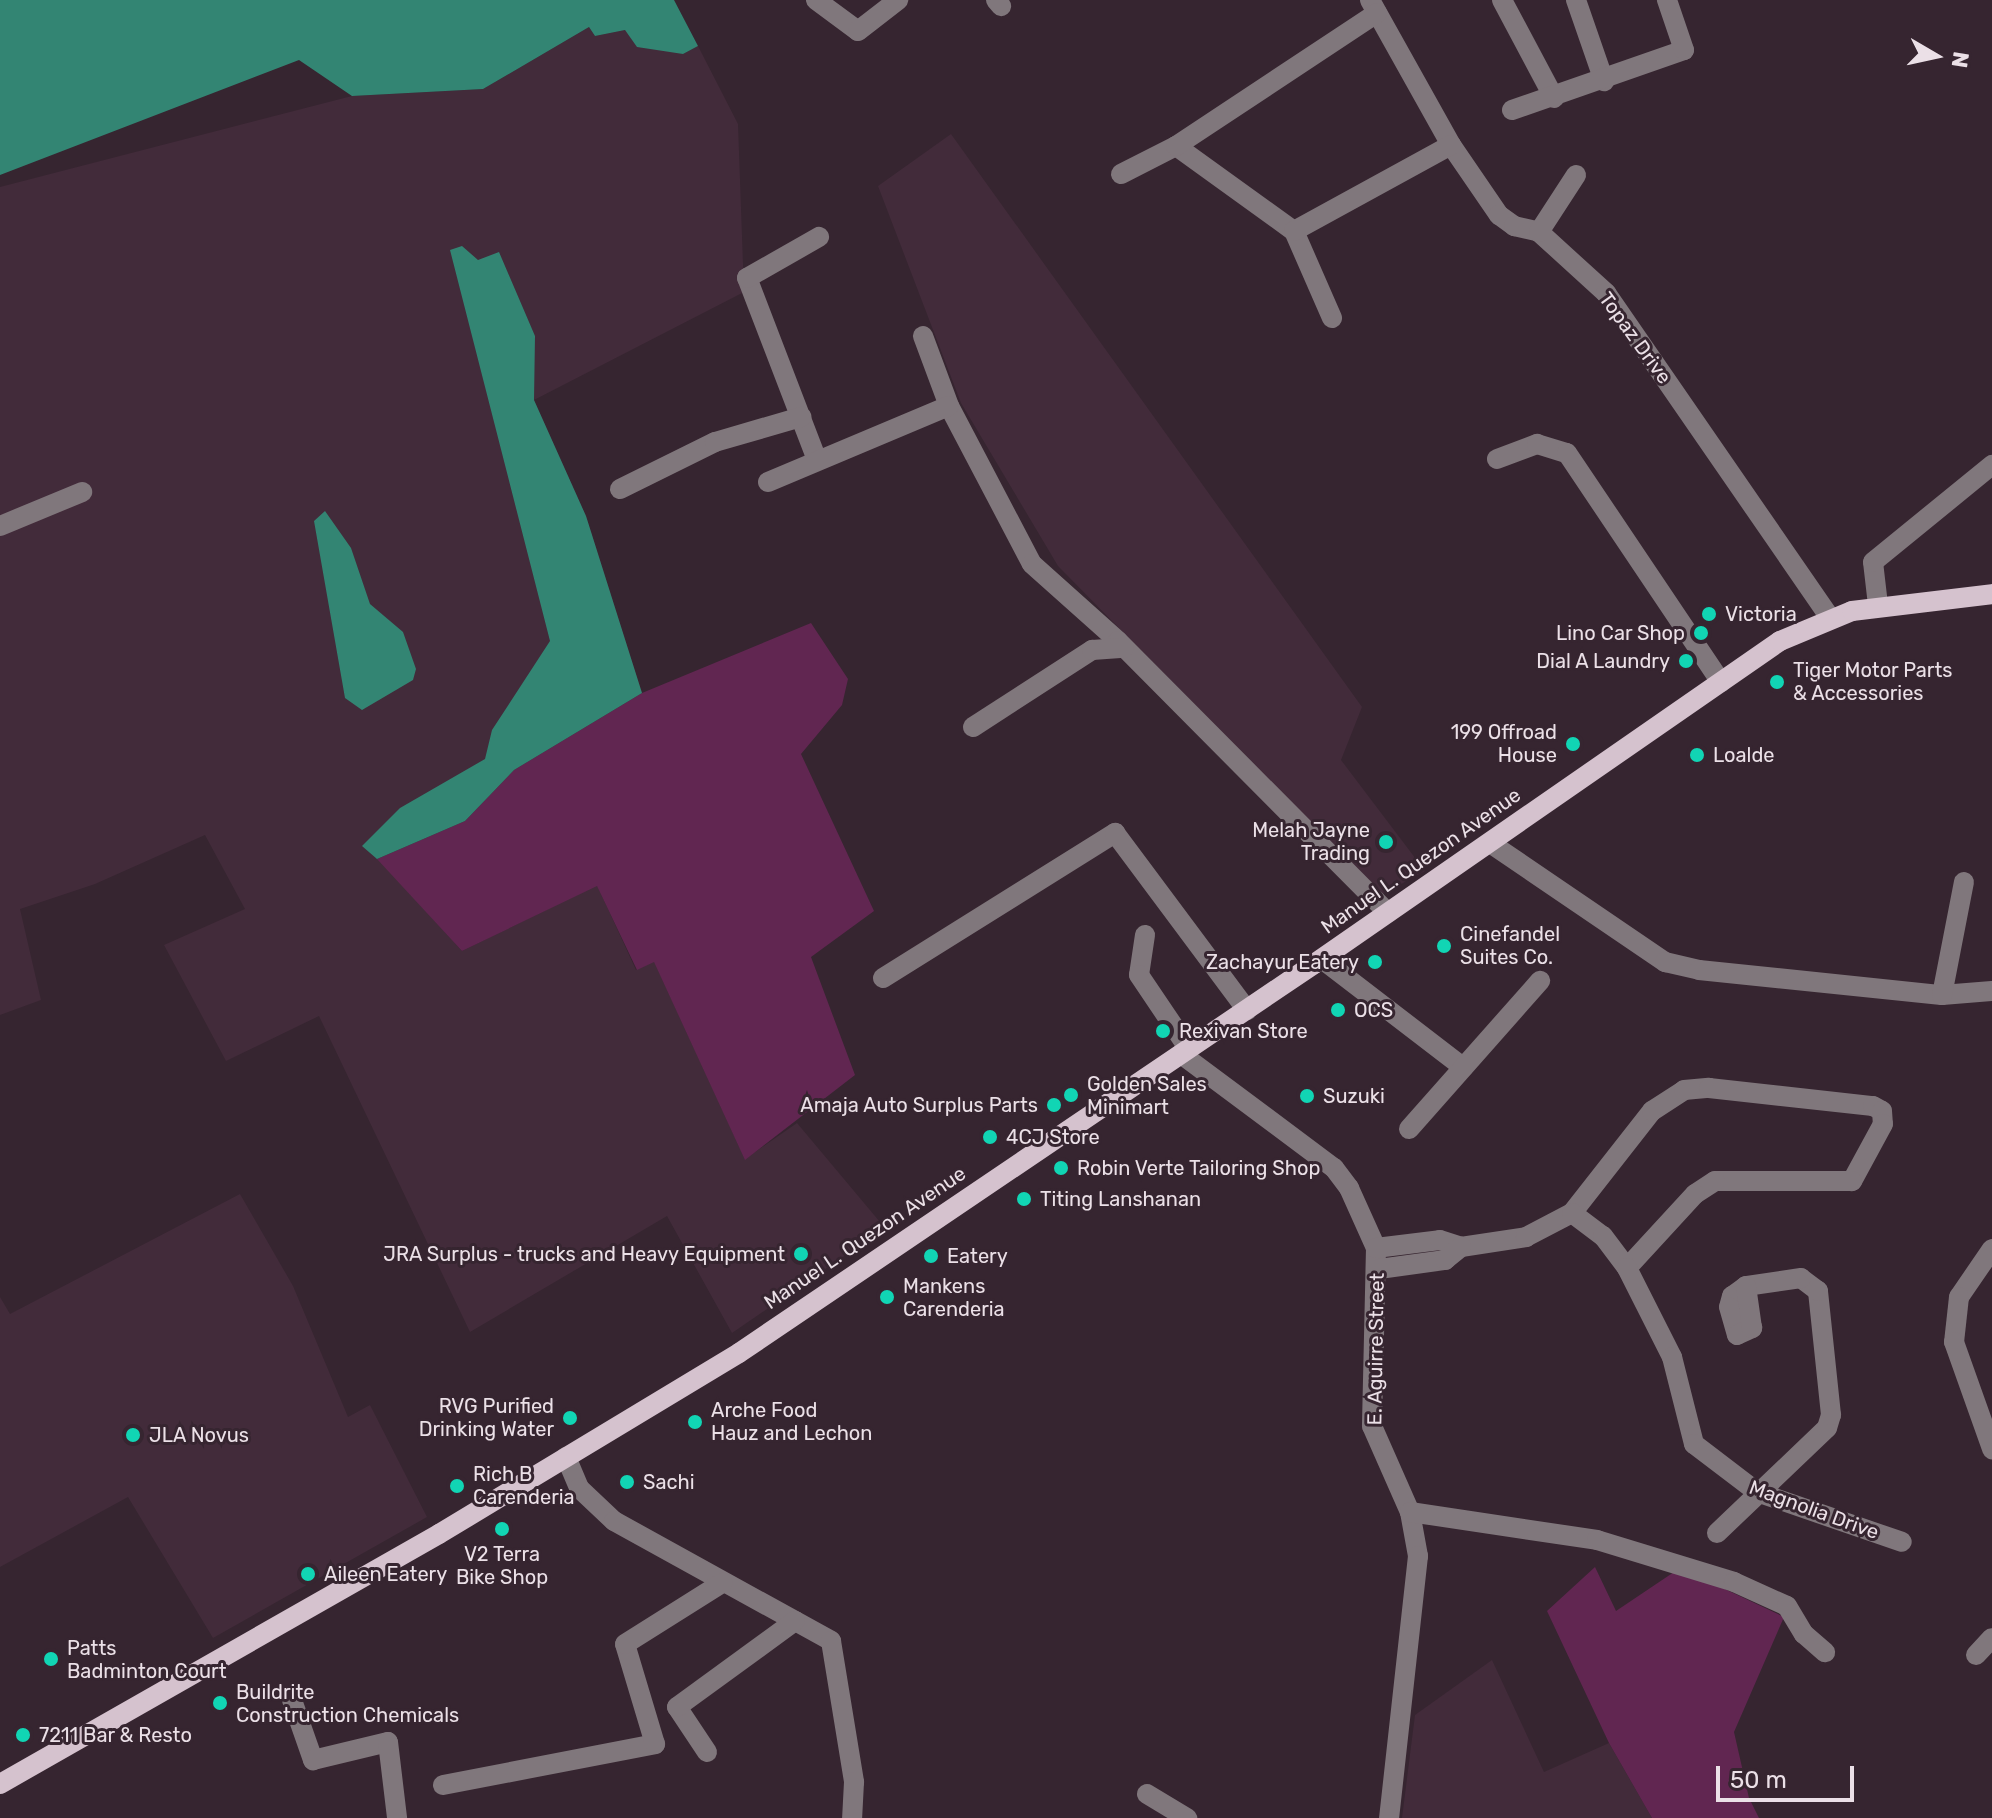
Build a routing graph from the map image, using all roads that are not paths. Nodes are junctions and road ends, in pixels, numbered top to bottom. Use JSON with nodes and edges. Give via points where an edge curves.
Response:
{"nodes":[{"id":1,"x":816,"y":0,"type":"edge"},
{"id":2,"x":898,"y":0,"type":"edge"},
{"id":3,"x":1502,"y":0,"type":"edge"},
{"id":4,"x":1576,"y":0,"type":"edge"},
{"id":5,"x":1667,"y":0,"type":"edge"},
{"id":6,"x":1374,"y":6,"type":"edge"},
{"id":7,"x":1604,"y":81,"type":"junction"},
{"id":8,"x":1554,"y":98,"type":"junction"},
{"id":9,"x":1512,"y":110,"type":"dead end"},
{"id":10,"x":1451,"y":145,"type":"junction"},
{"id":11,"x":1176,"y":146,"type":"junction"},
{"id":12,"x":1121,"y":174,"type":"dead end"},
{"id":13,"x":1576,"y":175,"type":"dead end"},
{"id":14,"x":1294,"y":231,"type":"junction"},
{"id":15,"x":1539,"y":232,"type":"junction"},
{"id":16,"x":819,"y":237,"type":"dead end"},
{"id":17,"x":1332,"y":318,"type":"dead end"},
{"id":18,"x":923,"y":336,"type":"dead end"},
{"id":19,"x":949,"y":406,"type":"junction"},
{"id":20,"x":801,"y":417,"type":"junction"},
{"id":21,"x":1497,"y":459,"type":"dead end"},
{"id":22,"x":817,"y":460,"type":"junction"},
{"id":23,"x":1992,"y":465,"type":"edge"},
{"id":24,"x":768,"y":482,"type":"dead end"},
{"id":25,"x":620,"y":489,"type":"dead end"},
{"id":26,"x":82,"y":492,"type":"dead end"},
{"id":27,"x":0,"y":526,"type":"edge"},
{"id":28,"x":1992,"y":594,"type":"edge"},
{"id":29,"x":1878,"y":605,"type":"junction"},
{"id":30,"x":1831,"y":619,"type":"junction"},
{"id":31,"x":1124,"y":648,"type":"junction"},
{"id":32,"x":1721,"y":682,"type":"junction"},
{"id":33,"x":973,"y":727,"type":"dead end"},
{"id":34,"x":1490,"y":843,"type":"junction"},
{"id":35,"x":1964,"y":882,"type":"dead end"},
{"id":36,"x":1388,"y":913,"type":"junction"},
{"id":37,"x":1145,"y":935,"type":"dead end"},
{"id":38,"x":1322,"y":959,"type":"junction"},
{"id":39,"x":883,"y":978,"type":"dead end"},
{"id":40,"x":1540,"y":981,"type":"dead end"},
{"id":41,"x":1992,"y":991,"type":"edge"},
{"id":42,"x":1942,"y":995,"type":"junction"},
{"id":43,"x":1247,"y":1010,"type":"junction"},
{"id":44,"x":1185,"y":1052,"type":"junction"},
{"id":45,"x":1463,"y":1067,"type":"junction"},
{"id":46,"x":1409,"y":1129,"type":"dead end"},
{"id":47,"x":1572,"y":1213,"type":"junction"},
{"id":48,"x":1461,"y":1247,"type":"junction"},
{"id":49,"x":1376,"y":1248,"type":"junction"},
{"id":50,"x":1992,"y":1249,"type":"edge"},
{"id":51,"x":1627,"y":1268,"type":"junction"},
{"id":52,"x":1379,"y":1269,"type":"junction"},
{"id":53,"x":1746,"y":1286,"type":"dead end"},
{"id":54,"x":1992,"y":1449,"type":"edge"},
{"id":55,"x":566,"y":1457,"type":"junction"},
{"id":56,"x":1757,"y":1492,"type":"junction"},
{"id":57,"x":1410,"y":1512,"type":"junction"},
{"id":58,"x":1717,"y":1533,"type":"dead end"},
{"id":59,"x":1902,"y":1542,"type":"dead end"},
{"id":60,"x":722,"y":1583,"type":"junction"},
{"id":61,"x":795,"y":1621,"type":"junction"},
{"id":62,"x":1992,"y":1638,"type":"edge"},
{"id":63,"x":1825,"y":1652,"type":"dead end"},
{"id":64,"x":1976,"y":1655,"type":"dead end"},
{"id":65,"x":292,"y":1700,"type":"dead end"},
{"id":66,"x":707,"y":1752,"type":"dead end"},
{"id":67,"x":0,"y":1784,"type":"edge"},
{"id":68,"x":443,"y":1785,"type":"dead end"},
{"id":69,"x":1147,"y":1794,"type":"dead end"},
{"id":70,"x":397,"y":1818,"type":"edge"},
{"id":71,"x":852,"y":1818,"type":"edge"},
{"id":72,"x":1187,"y":1818,"type":"edge"},
{"id":73,"x":1389,"y":1818,"type":"edge"}],
"edges":[{"from":1,"to":2,"type":"street","via":[[858,31]]},
{"from":3,"to":8,"type":"street"},
{"from":4,"to":7,"type":"street"},
{"from":5,"to":7,"type":"street","via":[[1684,50]]},
{"from":6,"to":10,"type":"street","name":"Topaz Drive"},
{"from":6,"to":11,"type":"street"},
{"from":7,"to":8,"type":"street"},
{"from":8,"to":9,"type":"street"},
{"from":10,"to":14,"type":"street"},
{"from":10,"to":15,"type":"street","name":"Topaz Drive","via":[[1499,215],[1514,226]]},
{"from":11,"to":12,"type":"street"},
{"from":11,"to":14,"type":"street"},
{"from":13,"to":15,"type":"street"},
{"from":14,"to":17,"type":"street"},
{"from":15,"to":30,"type":"street","name":"Topaz Drive","via":[[1606,293]]},
{"from":16,"to":20,"type":"street","via":[[747,278]]},
{"from":18,"to":19,"type":"street"},
{"from":19,"to":22,"type":"street"},
{"from":19,"to":31,"type":"street","via":[[1032,564]]},
{"from":20,"to":22,"type":"street"},
{"from":20,"to":25,"type":"street","via":[[715,442]]},
{"from":21,"to":32,"type":"street","via":[[1537,444],[1567,453]]},
{"from":22,"to":24,"type":"street"},
{"from":23,"to":29,"type":"street","via":[[1873,562]]},
{"from":26,"to":27,"type":"street"},
{"from":28,"to":29,"type":"main road","name":"Manuel L. Quezon Avenue"},
{"from":29,"to":30,"type":"main road","name":"Manuel L. Quezon Avenue"},
{"from":30,"to":32,"type":"main road","name":"Manuel L. Quezon Avenue","via":[[1780,641]]},
{"from":31,"to":33,"type":"street","via":[[1092,650]]},
{"from":31,"to":36,"type":"street"},
{"from":32,"to":34,"type":"main road","name":"Manuel L. Quezon Avenue"},
{"from":34,"to":36,"type":"main road","name":"Manuel L. Quezon Avenue"},
{"from":34,"to":42,"type":"street","via":[[1665,962]]},
{"from":35,"to":42,"type":"street"},
{"from":36,"to":38,"type":"main road","name":"Manuel L. Quezon Avenue"},
{"from":37,"to":44,"type":"street","name":"E. Aguirre Street","via":[[1139,975]]},
{"from":38,"to":43,"type":"main road","name":"Manuel L. Quezon Avenue"},
{"from":38,"to":45,"type":"street"},
{"from":39,"to":43,"type":"street","via":[[1115,833]]},
{"from":40,"to":45,"type":"street"},
{"from":41,"to":42,"type":"street"},
{"from":43,"to":44,"type":"main road","name":"Manuel L. Quezon Avenue"},
{"from":44,"to":49,"type":"street","name":"E. Aguirre Street","via":[[1334,1168]]},
{"from":44,"to":55,"type":"main road","name":"Manuel L. Quezon Avenue","via":[[739,1353]]},
{"from":45,"to":46,"type":"street"},
{"from":47,"to":48,"type":"street","via":[[1526,1237]]},
{"from":47,"to":51,"type":"street","name":"Magnolia Drive","via":[[1603,1236]]},
{"from":47,"to":51,"type":"street","via":[[1652,1111],[1684,1090],[1709,1088],[1873,1106],[1884,1118],[1848,1183],[1746,1177],[1715,1181],[1695,1194]]},
{"from":48,"to":49,"type":"street","via":[[1440,1240]]},
{"from":48,"to":52,"type":"street","via":[[1445,1260]]},
{"from":49,"to":52,"type":"street","name":"E. Aguirre Street"},
{"from":50,"to":54,"type":"street","via":[[1959,1297],[1954,1342]]},
{"from":51,"to":56,"type":"street","name":"Magnolia Drive","via":[[1672,1357],[1694,1444]]},
{"from":52,"to":57,"type":"street","name":"E. Aguirre Street","via":[[1372,1426]]},
{"from":53,"to":56,"type":"street","via":[[1801,1278],[1818,1291],[1831,1415],[1827,1428]]},
{"from":55,"to":60,"type":"street","via":[[579,1488],[598,1508]]},
{"from":55,"to":67,"type":"main road","name":"Manuel L. Quezon Avenue"},
{"from":56,"to":58,"type":"street"},
{"from":56,"to":59,"type":"street","name":"Magnolia Drive"},
{"from":57,"to":63,"type":"street","via":[[1597,1540],[1734,1582],[1787,1606],[1804,1634]]},
{"from":57,"to":73,"type":"street","name":"E. Aguirre Street","via":[[1418,1556]]},
{"from":60,"to":61,"type":"street"},
{"from":60,"to":68,"type":"street","via":[[625,1644],[655,1744]]},
{"from":61,"to":66,"type":"street","via":[[676,1709]]},
{"from":61,"to":71,"type":"street","via":[[831,1641],[836,1652],[854,1782]]},
{"from":62,"to":64,"type":"street"},
{"from":65,"to":70,"type":"street","via":[[313,1760],[388,1742]]},
{"from":69,"to":72,"type":"street"}]}
